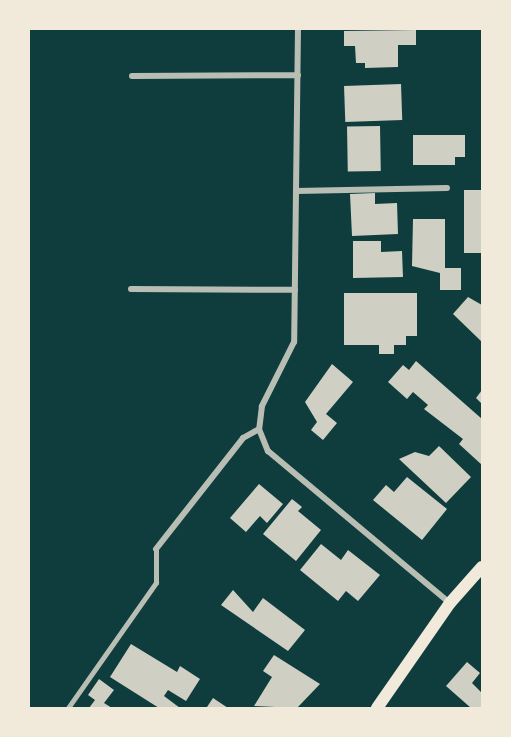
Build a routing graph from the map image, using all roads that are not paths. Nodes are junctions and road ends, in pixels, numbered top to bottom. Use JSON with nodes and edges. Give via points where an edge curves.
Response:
{"nodes":[{"id":1,"x":298,"y":28,"type":"edge"},
{"id":2,"x":298,"y":75,"type":"junction"},
{"id":3,"x":132,"y":76,"type":"dead end"},
{"id":4,"x":447,"y":188,"type":"dead end"},
{"id":5,"x":297,"y":191,"type":"junction"},
{"id":6,"x":131,"y":289,"type":"dead end"},
{"id":7,"x":295,"y":290,"type":"junction"},
{"id":8,"x":259,"y":429,"type":"junction"},
{"id":9,"x":156,"y":549,"type":"joint"},
{"id":10,"x":483,"y":567,"type":"edge"},
{"id":11,"x":450,"y":603,"type":"junction"},
{"id":12,"x":68,"y":708,"type":"edge"},
{"id":13,"x":377,"y":708,"type":"edge"}],
"edges":[{"from":1,"to":2,"type":"street"},
{"from":2,"to":3,"type":"street"},
{"from":2,"to":5,"type":"street"},
{"from":4,"to":5,"type":"street"},
{"from":5,"to":7,"type":"street"},
{"from":6,"to":7,"type":"street"},
{"from":7,"to":8,"type":"street","via":[[294,342],[262,406]]},
{"from":8,"to":9,"type":"street","via":[[243,438]]},
{"from":8,"to":11,"type":"street","via":[[268,451]]},
{"from":9,"to":12,"type":"lane","via":[[156,583]]},
{"from":10,"to":11,"type":"main road"},
{"from":11,"to":13,"type":"main road"}]}
